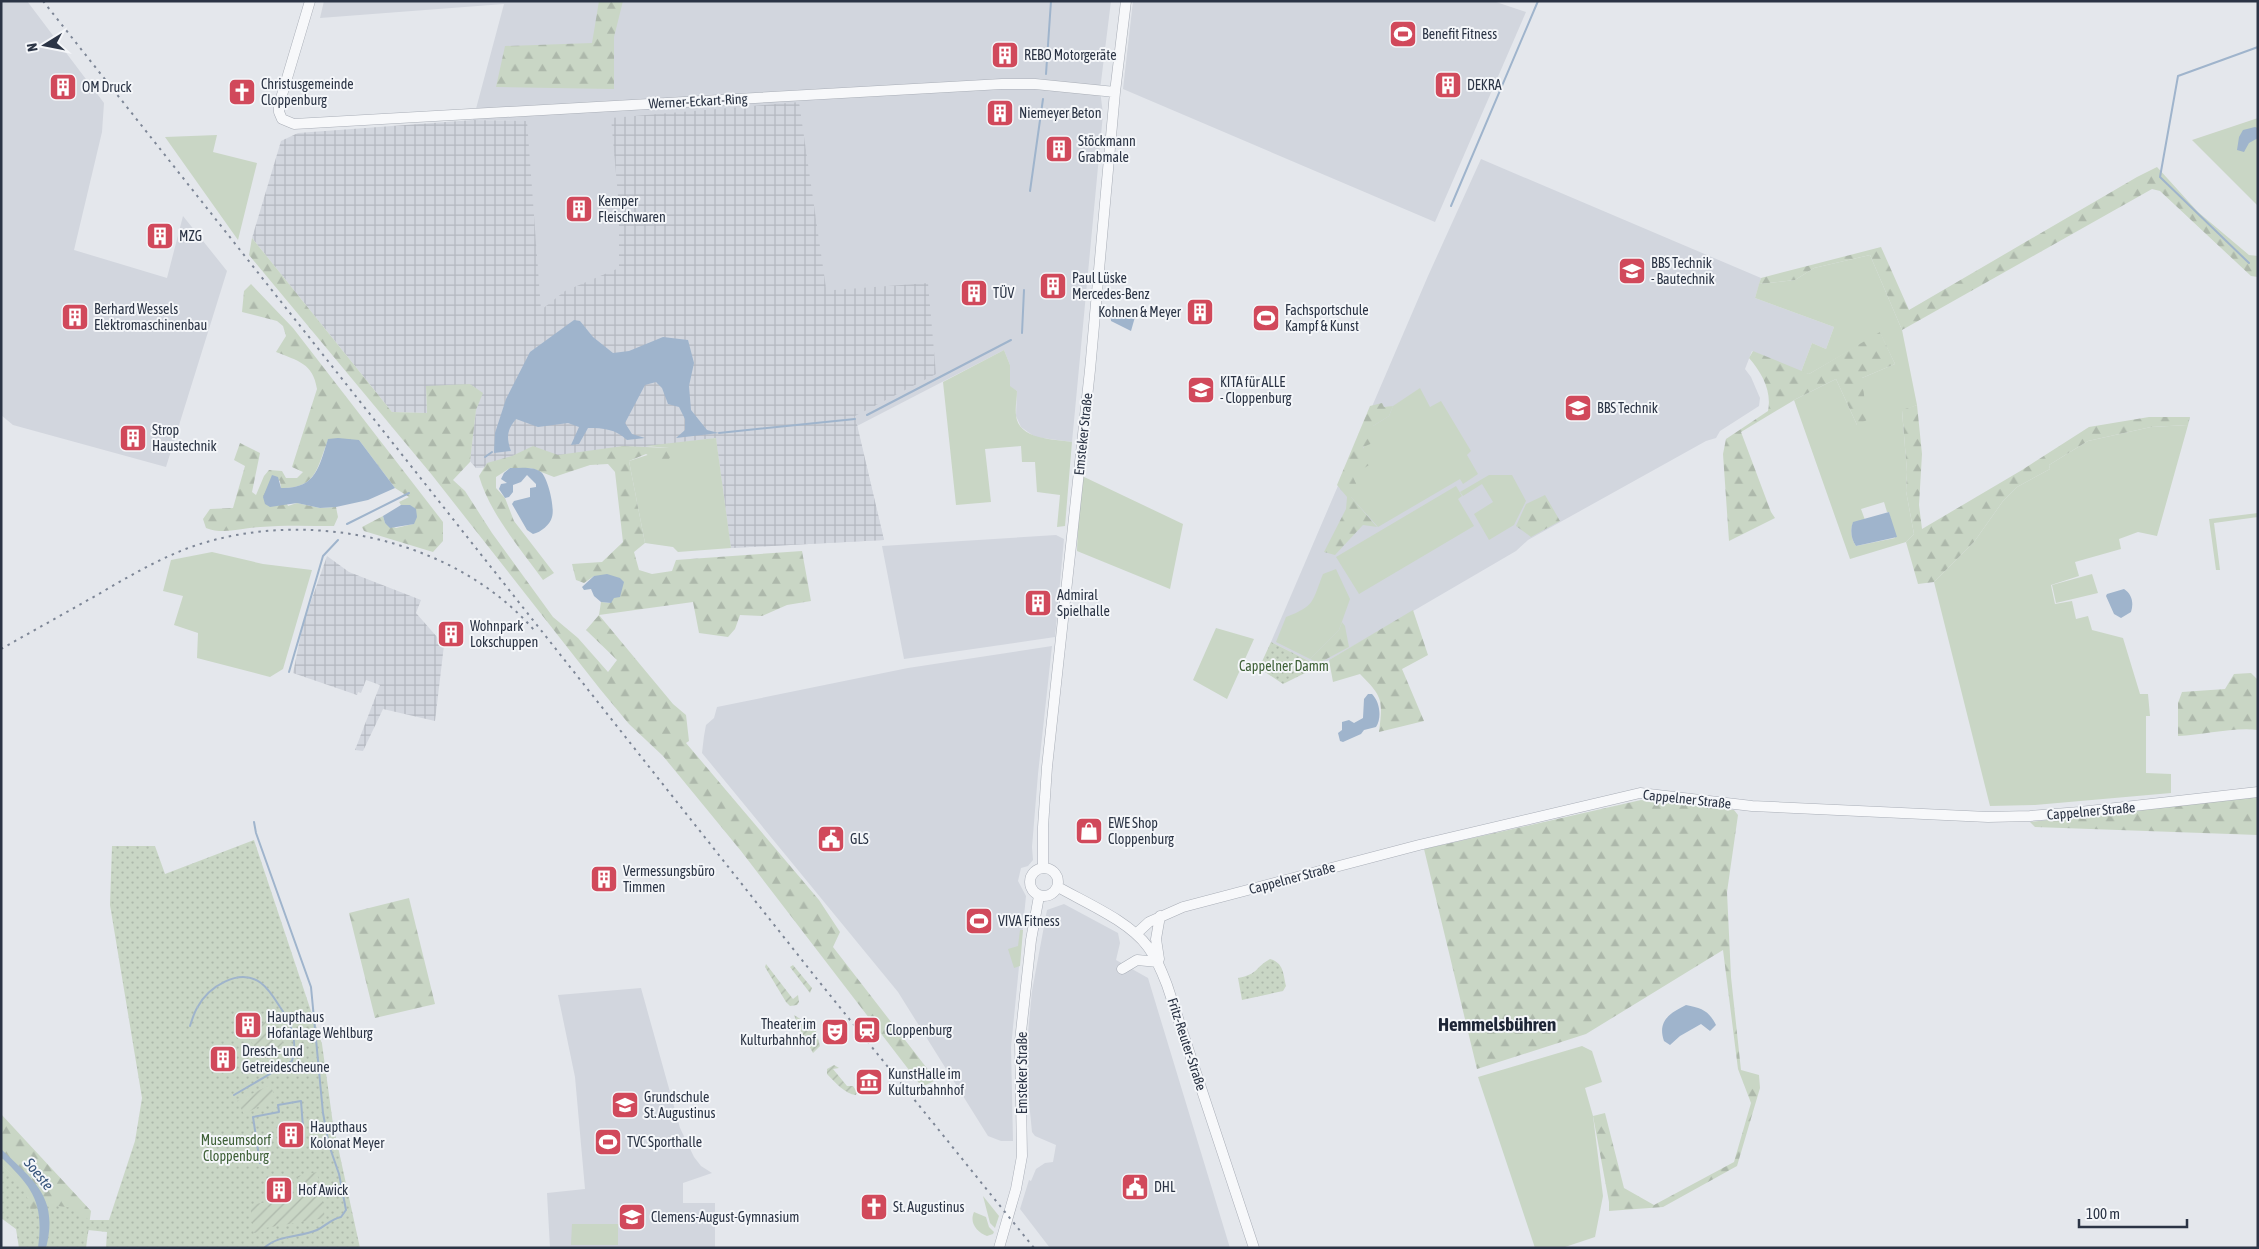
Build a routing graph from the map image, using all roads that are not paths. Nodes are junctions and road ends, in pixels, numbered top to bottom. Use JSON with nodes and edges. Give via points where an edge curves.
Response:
{"nodes":[{"id":1,"x":310,"y":1,"type":"edge"},
{"id":2,"x":1126,"y":1,"type":"edge"},
{"id":3,"x":1115,"y":92,"type":"junction"},
{"id":4,"x":2258,"y":792,"type":"edge"},
{"id":5,"x":1043,"y":868,"type":"junction"},
{"id":6,"x":1058,"y":887,"type":"junction"},
{"id":7,"x":1039,"y":896,"type":"junction"},
{"id":8,"x":1160,"y":916,"type":"junction"},
{"id":9,"x":1136,"y":934,"type":"junction"},
{"id":10,"x":1159,"y":965,"type":"junction"},
{"id":11,"x":1122,"y":969,"type":"dead end"},
{"id":12,"x":999,"y":1248,"type":"edge"},
{"id":13,"x":1254,"y":1248,"type":"edge"}],
"edges":[{"from":1,"to":3,"type":"street","name":"Werner-Eckart-Ring","via":[[279,112],[282,119],[294,124],[1002,84],[1044,84]]},
{"from":2,"to":3,"type":"street","name":"Emsteker Straße"},
{"from":3,"to":5,"type":"street","name":"Emsteker Straße","via":[[1090,370],[1047,766]]},
{"from":4,"to":8,"type":"street","name":"Cappelner Straße","via":[[2080,812],[1996,817],[1761,806],[1640,793],[1412,847],[1182,907]]},
{"from":5,"to":6,"type":"street","via":[[1056,874]]},
{"from":5,"to":7,"type":"street","name":"Emsteker Straße","via":[[1032,874],[1030,882],[1032,890]]},
{"from":6,"to":7,"type":"street","via":[[1048,896]]},
{"from":6,"to":9,"type":"street","name":"Fritz-Reuter-Straße"},
{"from":7,"to":12,"type":"street","name":"Emsteker Straße","via":[[1020,1041],[1022,1156]]},
{"from":8,"to":9,"type":"street","name":"Cappelner Straße"},
{"from":8,"to":10,"type":"street","via":[[1156,939]]},
{"from":9,"to":10,"type":"street","name":"Fritz-Reuter-Straße"},
{"from":10,"to":11,"type":"street","via":[[1137,960]]},
{"from":10,"to":13,"type":"street","name":"Fritz-Reuter-Straße"}]}
